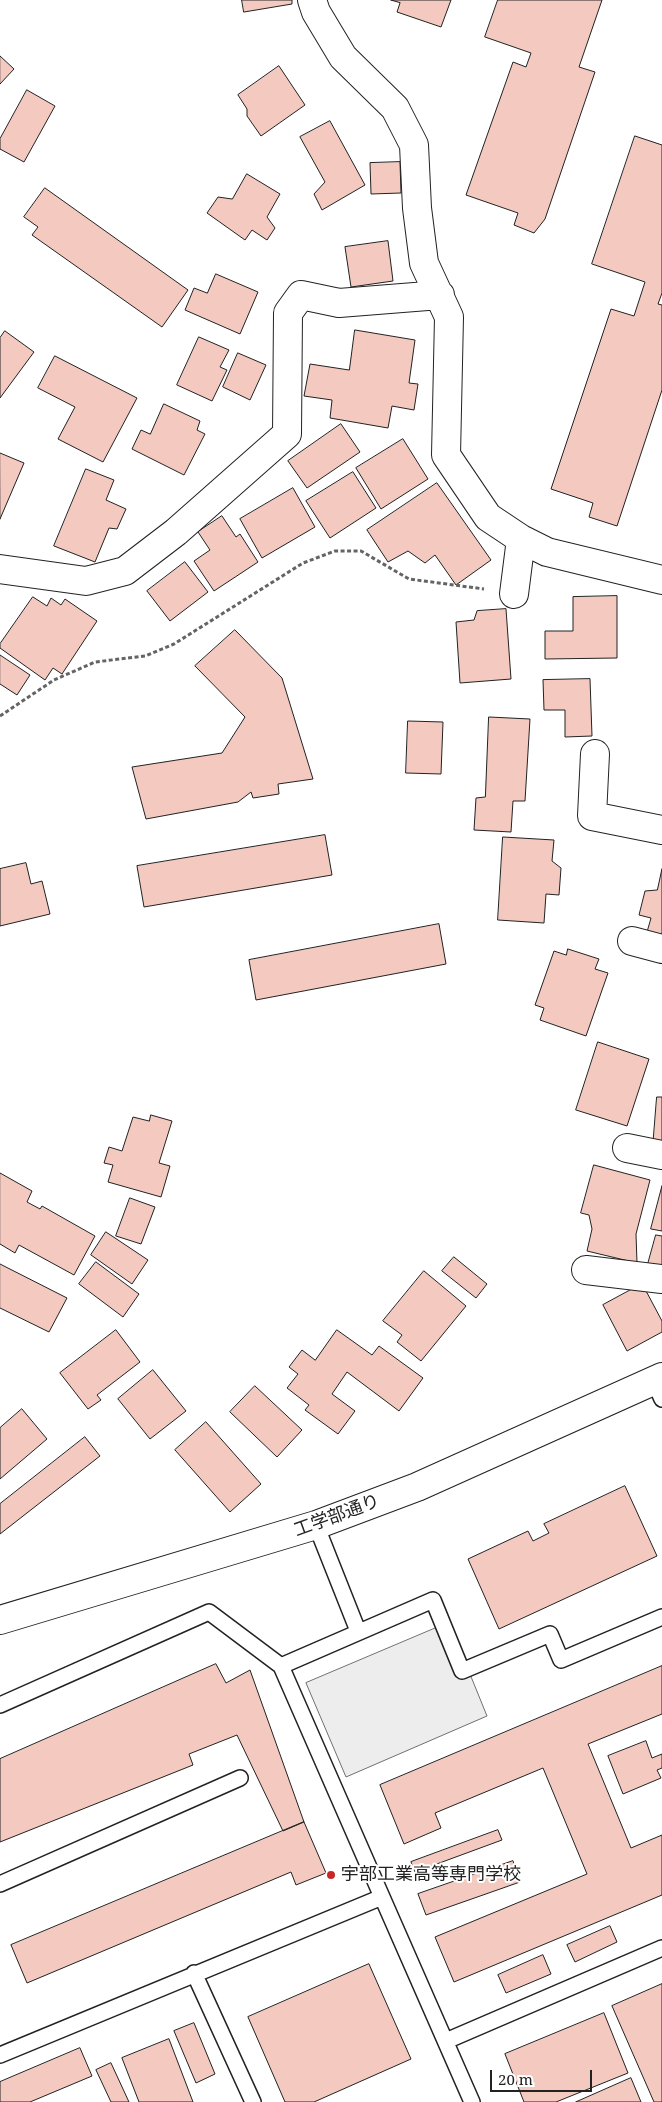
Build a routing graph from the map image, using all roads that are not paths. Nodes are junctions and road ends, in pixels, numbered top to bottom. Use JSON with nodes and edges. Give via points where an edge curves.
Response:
{"nodes":[{"id":1,"x":312,"y":0,"type":"edge"},
{"id":2,"x":440,"y":295,"type":"junction"},
{"id":3,"x":522,"y":539,"type":"junction"},
{"id":4,"x":0,"y":569,"type":"edge"},
{"id":5,"x":662,"y":580,"type":"edge"},
{"id":6,"x":514,"y":594,"type":"road end"},
{"id":7,"x":595,"y":754,"type":"dead end"},
{"id":8,"x":662,"y":830,"type":"edge"},
{"id":9,"x":632,"y":941,"type":"dead end"},
{"id":10,"x":662,"y":949,"type":"edge"},
{"id":11,"x":627,"y":1148,"type":"dead end"},
{"id":12,"x":662,"y":1155,"type":"edge"},
{"id":13,"x":586,"y":1270,"type":"dead end"},
{"id":14,"x":662,"y":1279,"type":"edge"},
{"id":15,"x":659,"y":1386,"type":"edge"},
{"id":16,"x":316,"y":1524,"type":"junction"},
{"id":17,"x":662,"y":1617,"type":"edge"},
{"id":18,"x":0,"y":1620,"type":"edge"},
{"id":19,"x":358,"y":1631,"type":"junction"},
{"id":20,"x":280,"y":1666,"type":"junction"},
{"id":21,"x":0,"y":1705,"type":"edge"},
{"id":22,"x":240,"y":1778,"type":"dead end"},
{"id":23,"x":0,"y":1884,"type":"edge"},
{"id":24,"x":382,"y":1897,"type":"junction"},
{"id":25,"x":662,"y":1948,"type":"edge"},
{"id":26,"x":194,"y":1974,"type":"junction"},
{"id":27,"x":446,"y":2040,"type":"junction"},
{"id":28,"x":0,"y":2056,"type":"edge"},
{"id":29,"x":253,"y":2102,"type":"edge"},
{"id":30,"x":472,"y":2102,"type":"edge"}],
"edges":[{"from":1,"to":2,"type":"street","via":[[343,57],[395,108],[414,145],[424,263]]},
{"from":2,"to":3,"type":"street","via":[[448,317],[446,455],[488,517]]},
{"from":2,"to":4,"type":"street","via":[[339,304],[300,295],[288,313],[287,434],[176,532],[125,571],[86,581]]},
{"from":3,"to":5,"type":"street","via":[[547,552]]},
{"from":3,"to":6,"type":"street"},
{"from":7,"to":8,"type":"street","via":[[592,816]]},
{"from":9,"to":10,"type":"street"},
{"from":11,"to":12,"type":"street"},
{"from":13,"to":14,"type":"street"},
{"from":15,"to":16,"type":"street","name":"工学部通り","via":[[417,1487]]},
{"from":16,"to":18,"type":"street","name":"工学部通り"},
{"from":16,"to":19,"type":"lane"},
{"from":17,"to":19,"type":"lane","via":[[561,1660],[550,1634],[462,1671],[433,1600]]},
{"from":19,"to":20,"type":"lane"},
{"from":20,"to":21,"type":"lane","via":[[209,1612]]},
{"from":20,"to":24,"type":"lane"},
{"from":22,"to":23,"type":"lane"},
{"from":24,"to":26,"type":"lane"},
{"from":24,"to":27,"type":"lane"},
{"from":25,"to":27,"type":"lane"},
{"from":26,"to":28,"type":"lane"},
{"from":26,"to":29,"type":"lane"},
{"from":27,"to":30,"type":"lane"}]}
